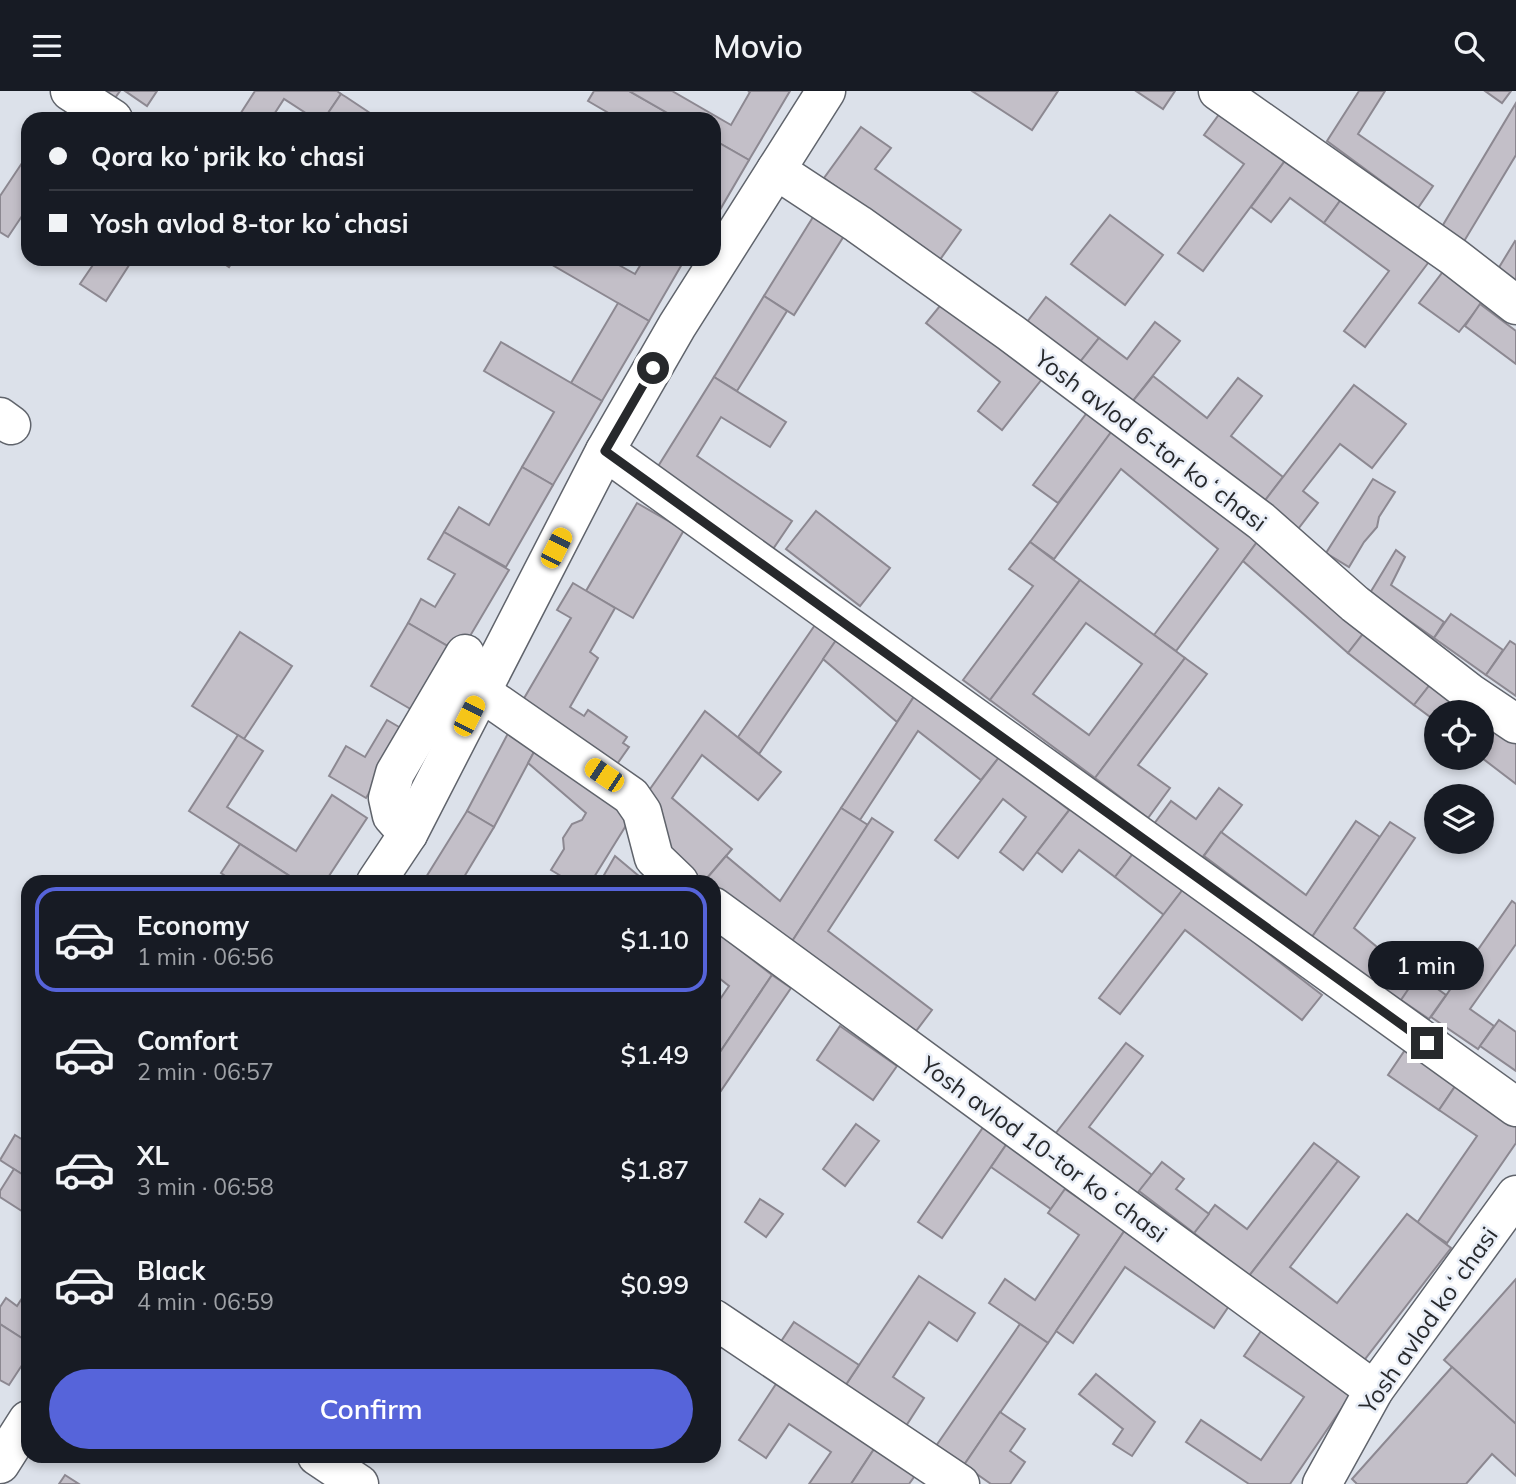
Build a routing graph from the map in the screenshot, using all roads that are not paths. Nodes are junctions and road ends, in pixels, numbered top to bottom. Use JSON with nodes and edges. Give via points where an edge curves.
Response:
{"nodes":[{"id":1,"x":70,"y":91,"type":"edge"},
{"id":2,"x":826,"y":91,"type":"edge"},
{"id":3,"x":1217,"y":91,"type":"edge"},
{"id":4,"x":102,"y":112,"type":"edge"},
{"id":5,"x":776,"y":170,"type":"junction"},
{"id":6,"x":721,"y":257,"type":"edge"},
{"id":7,"x":715,"y":266,"type":"edge"},
{"id":8,"x":1516,"y":305,"type":"edge"},
{"id":9,"x":605,"y":451,"type":"junction"},
{"id":10,"x":465,"y":654,"type":"dead end"},
{"id":11,"x":481,"y":692,"type":"junction"},
{"id":12,"x":1516,"y":724,"type":"edge"},
{"id":13,"x":408,"y":834,"type":"junction"},
{"id":14,"x":381,"y":875,"type":"edge"},
{"id":15,"x":672,"y":875,"type":"edge"},
{"id":16,"x":721,"y":912,"type":"edge"},
{"id":17,"x":1516,"y":1107,"type":"edge"},
{"id":18,"x":1516,"y":1195,"type":"edge"},
{"id":19,"x":721,"y":1324,"type":"edge"},
{"id":20,"x":1374,"y":1390,"type":"junction"},
{"id":21,"x":21,"y":1431,"type":"edge"},
{"id":22,"x":328,"y":1463,"type":"edge"},
{"id":23,"x":0,"y":1464,"type":"edge"},
{"id":24,"x":1333,"y":1479,"type":"edge"},
{"id":25,"x":359,"y":1484,"type":"edge"},
{"id":26,"x":960,"y":1484,"type":"edge"}],
"edges":[{"from":1,"to":4,"type":"street"},
{"from":2,"to":5,"type":"street"},
{"from":3,"to":8,"type":"street"},
{"from":5,"to":6,"type":"street"},
{"from":5,"to":12,"type":"street","name":"Yosh avlod 6-tor koʻchasi","via":[[1011,333],[1261,521],[1417,653]]},
{"from":7,"to":9,"type":"street"},
{"from":9,"to":11,"type":"street"},
{"from":9,"to":17,"type":"street"},
{"from":10,"to":13,"type":"street","via":[[395,773],[388,798],[392,815]]},
{"from":11,"to":13,"type":"street"},
{"from":11,"to":15,"type":"street","via":[[631,796],[642,813],[654,858]]},
{"from":13,"to":14,"type":"street"},
{"from":16,"to":20,"type":"street","name":"Yosh avlod 10-tor koʻchasi"},
{"from":18,"to":20,"type":"street","name":"Yosh avlod koʻchasi"},
{"from":19,"to":26,"type":"street"},
{"from":20,"to":24,"type":"street","name":"Yosh avlod koʻchasi"},
{"from":21,"to":23,"type":"street"},
{"from":22,"to":25,"type":"street"}]}
